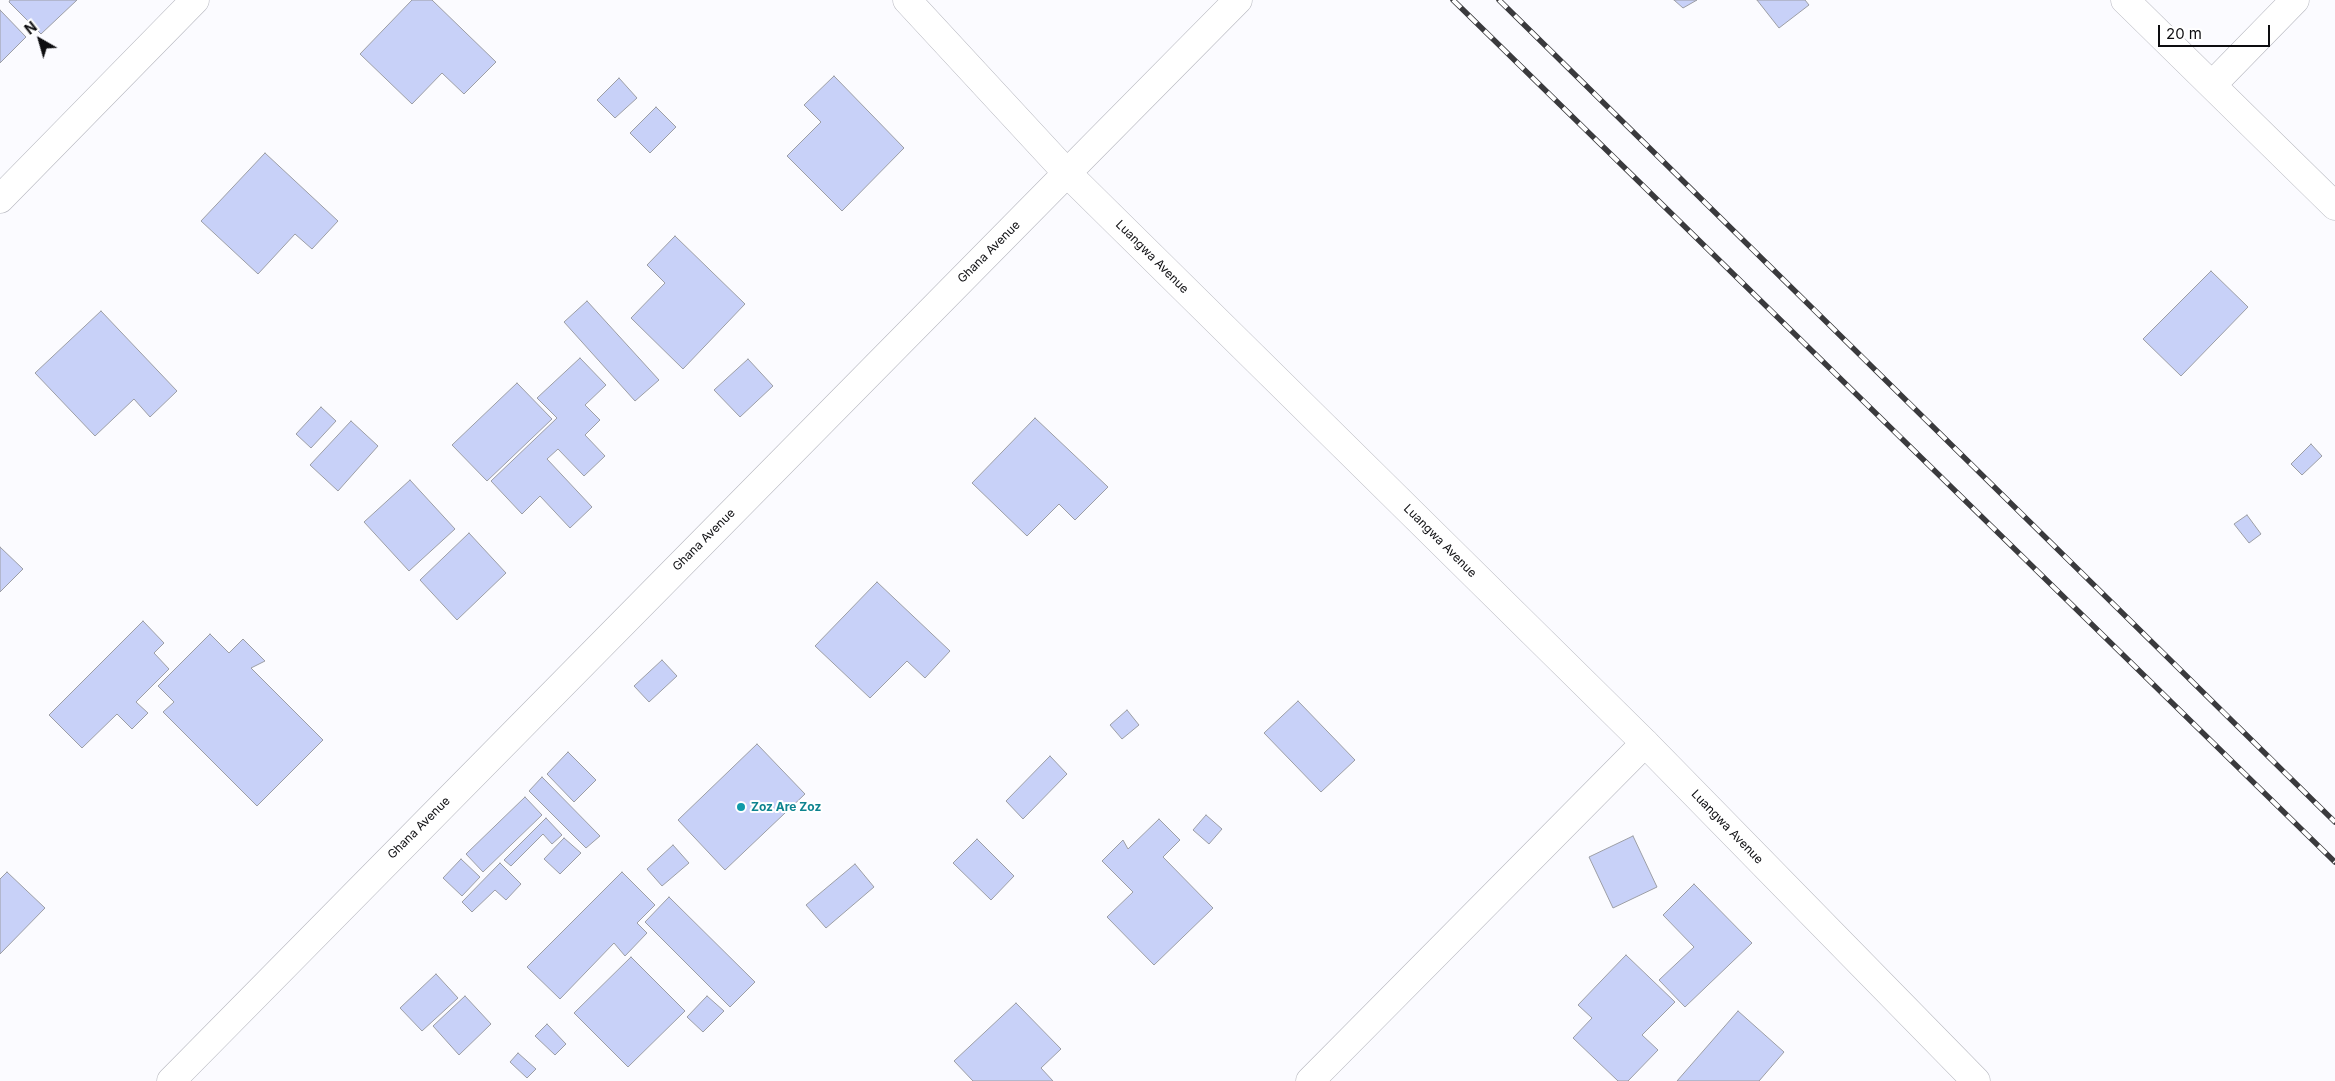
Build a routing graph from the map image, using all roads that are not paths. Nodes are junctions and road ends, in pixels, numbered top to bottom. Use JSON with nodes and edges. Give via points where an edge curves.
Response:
{"nodes":[{"id":1,"x":195,"y":0,"type":"edge"},
{"id":2,"x":907,"y":0,"type":"edge"},
{"id":3,"x":1238,"y":0,"type":"edge"},
{"id":4,"x":2126,"y":0,"type":"edge"},
{"id":5,"x":2295,"y":0,"type":"edge"},
{"id":6,"x":2212,"y":85,"type":"junction"},
{"id":7,"x":1067,"y":173,"type":"junction"},
{"id":8,"x":0,"y":199,"type":"edge"},
{"id":9,"x":2335,"y":206,"type":"edge"},
{"id":10,"x":1645,"y":743,"type":"junction"},
{"id":11,"x":171,"y":1081,"type":"edge"},
{"id":12,"x":1310,"y":1081,"type":"edge"},
{"id":13,"x":1976,"y":1081,"type":"edge"}],
"edges":[{"from":1,"to":8,"type":"street"},
{"from":2,"to":7,"type":"street","name":"Luangwa Avenue"},
{"from":3,"to":7,"type":"street","name":"Ghana Avenue"},
{"from":4,"to":6,"type":"street"},
{"from":5,"to":6,"type":"street"},
{"from":6,"to":9,"type":"street"},
{"from":7,"to":10,"type":"street","name":"Luangwa Avenue"},
{"from":7,"to":11,"type":"street","name":"Ghana Avenue"},
{"from":10,"to":12,"type":"street"},
{"from":10,"to":13,"type":"street","name":"Luangwa Avenue"}]}
